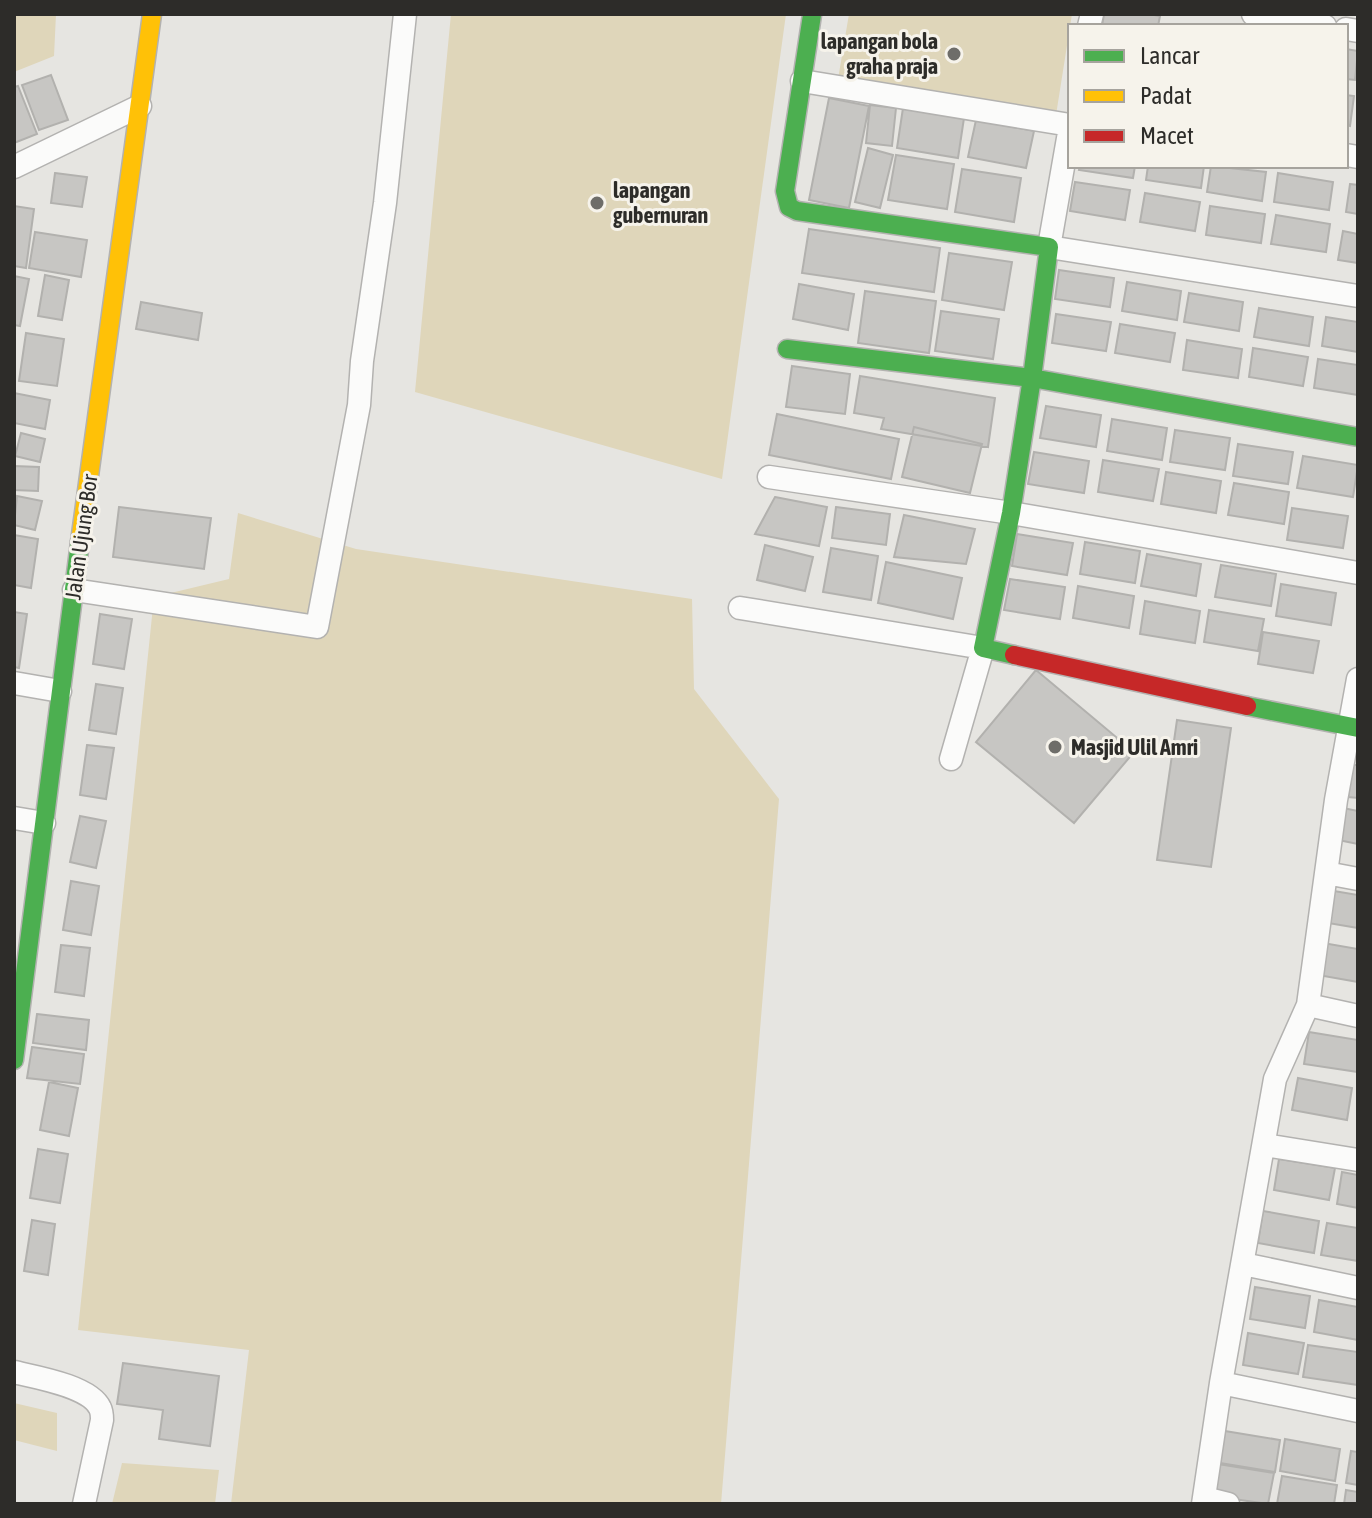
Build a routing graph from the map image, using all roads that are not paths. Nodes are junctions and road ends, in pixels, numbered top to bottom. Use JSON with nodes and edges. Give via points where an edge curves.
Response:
{"nodes":[{"id":1,"x":152,"y":14,"type":"edge"},
{"id":2,"x":405,"y":14,"type":"edge"},
{"id":3,"x":1253,"y":14,"type":"edge"},
{"id":4,"x":812,"y":15,"type":"edge"},
{"id":5,"x":1313,"y":24,"type":"edge"},
{"id":6,"x":802,"y":81,"type":"junction"},
{"id":7,"x":140,"y":106,"type":"junction"},
{"id":8,"x":1068,"y":126,"type":"edge"},
{"id":9,"x":1068,"y":138,"type":"edge"},
{"id":10,"x":14,"y":167,"type":"edge"},
{"id":11,"x":1049,"y":247,"type":"junction"},
{"id":12,"x":1358,"y":296,"type":"edge"},
{"id":13,"x":787,"y":349,"type":"dead end"},
{"id":14,"x":1032,"y":378,"type":"junction"},
{"id":15,"x":1358,"y":437,"type":"edge"},
{"id":16,"x":769,"y":477,"type":"dead end"},
{"id":17,"x":1011,"y":513,"type":"junction"},
{"id":18,"x":1358,"y":573,"type":"edge"},
{"id":19,"x":74,"y":590,"type":"junction"},
{"id":20,"x":740,"y":608,"type":"dead end"},
{"id":21,"x":983,"y":648,"type":"junction"},
{"id":22,"x":1358,"y":679,"type":"edge"},
{"id":23,"x":14,"y":683,"type":"edge"},
{"id":24,"x":60,"y":691,"type":"junction"},
{"id":25,"x":1354,"y":728,"type":"edge"},
{"id":26,"x":951,"y":759,"type":"dead end"},
{"id":27,"x":14,"y":818,"type":"edge"},
{"id":28,"x":44,"y":823,"type":"junction"},
{"id":29,"x":1326,"y":873,"type":"junction"},
{"id":30,"x":1358,"y":879,"type":"edge"},
{"id":31,"x":21,"y":949,"type":"edge"},
{"id":32,"x":1308,"y":1005,"type":"junction"},
{"id":33,"x":1358,"y":1016,"type":"edge"},
{"id":34,"x":14,"y":1060,"type":"edge"},
{"id":35,"x":1265,"y":1145,"type":"junction"},
{"id":36,"x":1358,"y":1160,"type":"edge"},
{"id":37,"x":1243,"y":1264,"type":"junction"},
{"id":38,"x":1358,"y":1288,"type":"edge"},
{"id":39,"x":14,"y":1372,"type":"edge"},
{"id":40,"x":1221,"y":1383,"type":"junction"},
{"id":41,"x":1358,"y":1411,"type":"edge"},
{"id":42,"x":1204,"y":1501,"type":"edge"},
{"id":43,"x":84,"y":1504,"type":"edge"},
{"id":44,"x":1228,"y":1504,"type":"edge"}],
"edges":[{"from":1,"to":7,"type":"street","name":"Jalan Ujung Bor"},
{"from":2,"to":19,"type":"street","via":[[359,405],[317,627]]},
{"from":3,"to":5,"type":"street"},
{"from":4,"to":6,"type":"street"},
{"from":6,"to":8,"type":"street"},
{"from":6,"to":11,"type":"street","via":[[785,191],[789,207]]},
{"from":7,"to":10,"type":"street"},
{"from":7,"to":19,"type":"street","name":"Jalan Ujung Bor"},
{"from":9,"to":11,"type":"street"},
{"from":11,"to":12,"type":"street"},
{"from":11,"to":14,"type":"street"},
{"from":13,"to":14,"type":"street"},
{"from":14,"to":15,"type":"street"},
{"from":14,"to":17,"type":"street"},
{"from":16,"to":17,"type":"street"},
{"from":17,"to":18,"type":"street"},
{"from":17,"to":21,"type":"street"},
{"from":19,"to":24,"type":"street","name":"Jalan Ujung Bor"},
{"from":20,"to":21,"type":"street"},
{"from":21,"to":25,"type":"street"},
{"from":21,"to":26,"type":"street"},
{"from":22,"to":25,"type":"street"},
{"from":23,"to":24,"type":"street"},
{"from":24,"to":28,"type":"street","name":"Jalan Ujung Bor"},
{"from":25,"to":29,"type":"street"},
{"from":27,"to":28,"type":"street"},
{"from":28,"to":31,"type":"street","name":"Jalan Ujung Bor"},
{"from":29,"to":30,"type":"street"},
{"from":29,"to":32,"type":"street"},
{"from":31,"to":34,"type":"street","name":"Jalan Ujung Bor"},
{"from":32,"to":33,"type":"street"},
{"from":32,"to":35,"type":"street","via":[[1275,1079]]},
{"from":35,"to":36,"type":"street"},
{"from":35,"to":37,"type":"street"},
{"from":37,"to":38,"type":"street"},
{"from":37,"to":40,"type":"street"},
{"from":39,"to":43,"type":"street","via":[[79,1391],[100,1407],[102,1420]]},
{"from":40,"to":41,"type":"street"},
{"from":40,"to":42,"type":"street"},
{"from":42,"to":44,"type":"street"}]}
